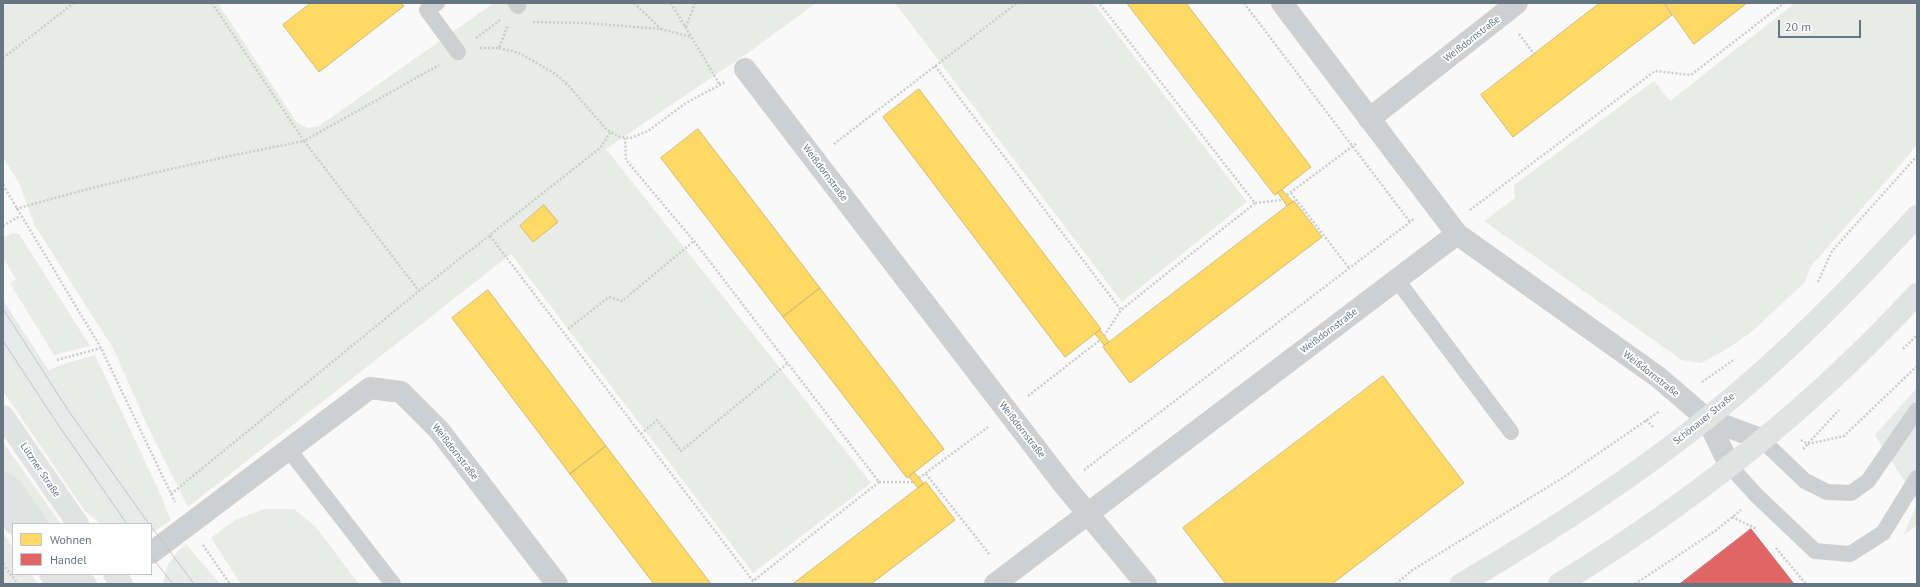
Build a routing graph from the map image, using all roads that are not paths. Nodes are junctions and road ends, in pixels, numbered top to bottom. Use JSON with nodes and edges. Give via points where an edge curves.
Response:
{"nodes":[{"id":1,"x":437,"y":3,"type":"edge"},
{"id":2,"x":1282,"y":3,"type":"edge"},
{"id":3,"x":1517,"y":3,"type":"edge"},
{"id":4,"x":458,"y":52,"type":"road end"},
{"id":5,"x":746,"y":69,"type":"road end"},
{"id":6,"x":1369,"y":119,"type":"junction"},
{"id":7,"x":1917,"y":216,"type":"edge"},
{"id":8,"x":1457,"y":234,"type":"junction"},
{"id":9,"x":1397,"y":280,"type":"junction"},
{"id":10,"x":1917,"y":294,"type":"edge"},
{"id":11,"x":1917,"y":410,"type":"edge"},
{"id":12,"x":3,"y":416,"type":"edge"},
{"id":13,"x":1707,"y":419,"type":"junction"},
{"id":14,"x":1511,"y":432,"type":"dead end"},
{"id":15,"x":1761,"y":440,"type":"junction"},
{"id":16,"x":289,"y":450,"type":"junction"},
{"id":17,"x":1730,"y":466,"type":"junction"},
{"id":18,"x":1917,"y":478,"type":"edge"},
{"id":19,"x":3,"y":482,"type":"edge"},
{"id":20,"x":3,"y":507,"type":"edge"},
{"id":21,"x":1087,"y":514,"type":"junction"},
{"id":22,"x":14,"y":523,"type":"edge"},
{"id":23,"x":36,"y":523,"type":"edge"},
{"id":24,"x":77,"y":523,"type":"edge"},
{"id":25,"x":152,"y":552,"type":"edge"},
{"id":26,"x":51,"y":575,"type":"edge"},
{"id":27,"x":75,"y":575,"type":"edge"},
{"id":28,"x":1000,"y":580,"type":"edge"},
{"id":29,"x":58,"y":584,"type":"edge"},
{"id":30,"x":86,"y":584,"type":"edge"},
{"id":31,"x":393,"y":584,"type":"edge"},
{"id":32,"x":557,"y":584,"type":"edge"},
{"id":33,"x":1146,"y":584,"type":"edge"},
{"id":34,"x":1461,"y":584,"type":"edge"},
{"id":35,"x":1559,"y":584,"type":"edge"}],
"edges":[{"from":1,"to":4,"type":"lane","via":[[427,10]]},
{"from":2,"to":6,"type":"street","name":"Weißdornstraße"},
{"from":3,"to":6,"type":"street","name":"Weißdornstraße"},
{"from":5,"to":21,"type":"street","name":"Weißdornstraße"},
{"from":6,"to":8,"type":"street","name":"Weißdornstraße"},
{"from":7,"to":13,"type":"main road","name":"Schönauer Straße","via":[[1858,280],[1781,354]]},
{"from":8,"to":9,"type":"street","name":"Weißdornstraße"},
{"from":8,"to":13,"type":"street","name":"Weißdornstraße","via":[[1658,376]]},
{"from":9,"to":14,"type":"lane"},
{"from":9,"to":21,"type":"street","name":"Weißdornstraße"},
{"from":10,"to":15,"type":"main road","via":[[1804,404]]},
{"from":11,"to":15,"type":"lane","via":[[1868,481],[1851,493],[1827,492],[1805,480]]},
{"from":12,"to":24,"type":"main road","name":"Lützner Straße"},
{"from":13,"to":15,"type":"street"},
{"from":13,"to":17,"type":"street"},
{"from":13,"to":34,"type":"main road","name":"Schönauer Straße","via":[[1586,506]]},
{"from":15,"to":17,"type":"main road"},
{"from":16,"to":25,"type":"street","name":"Weißdornstraße"},
{"from":16,"to":31,"type":"lane"},
{"from":16,"to":32,"type":"street","name":"Weißdornstraße","via":[[370,388],[401,392],[439,430]]},
{"from":17,"to":18,"type":"lane","via":[[1756,496],[1815,551],[1850,554],[1882,533]]},
{"from":17,"to":35,"type":"main road","via":[[1670,512]]},
{"from":19,"to":23,"type":"main road","via":[[10,487]]},
{"from":20,"to":22,"type":"main road"},
{"from":21,"to":28,"type":"street","name":"Weißdornstraße"},
{"from":21,"to":33,"type":"street","name":"Weißdornstraße"},
{"from":26,"to":29,"type":"main road"},
{"from":27,"to":30,"type":"main road"}]}
